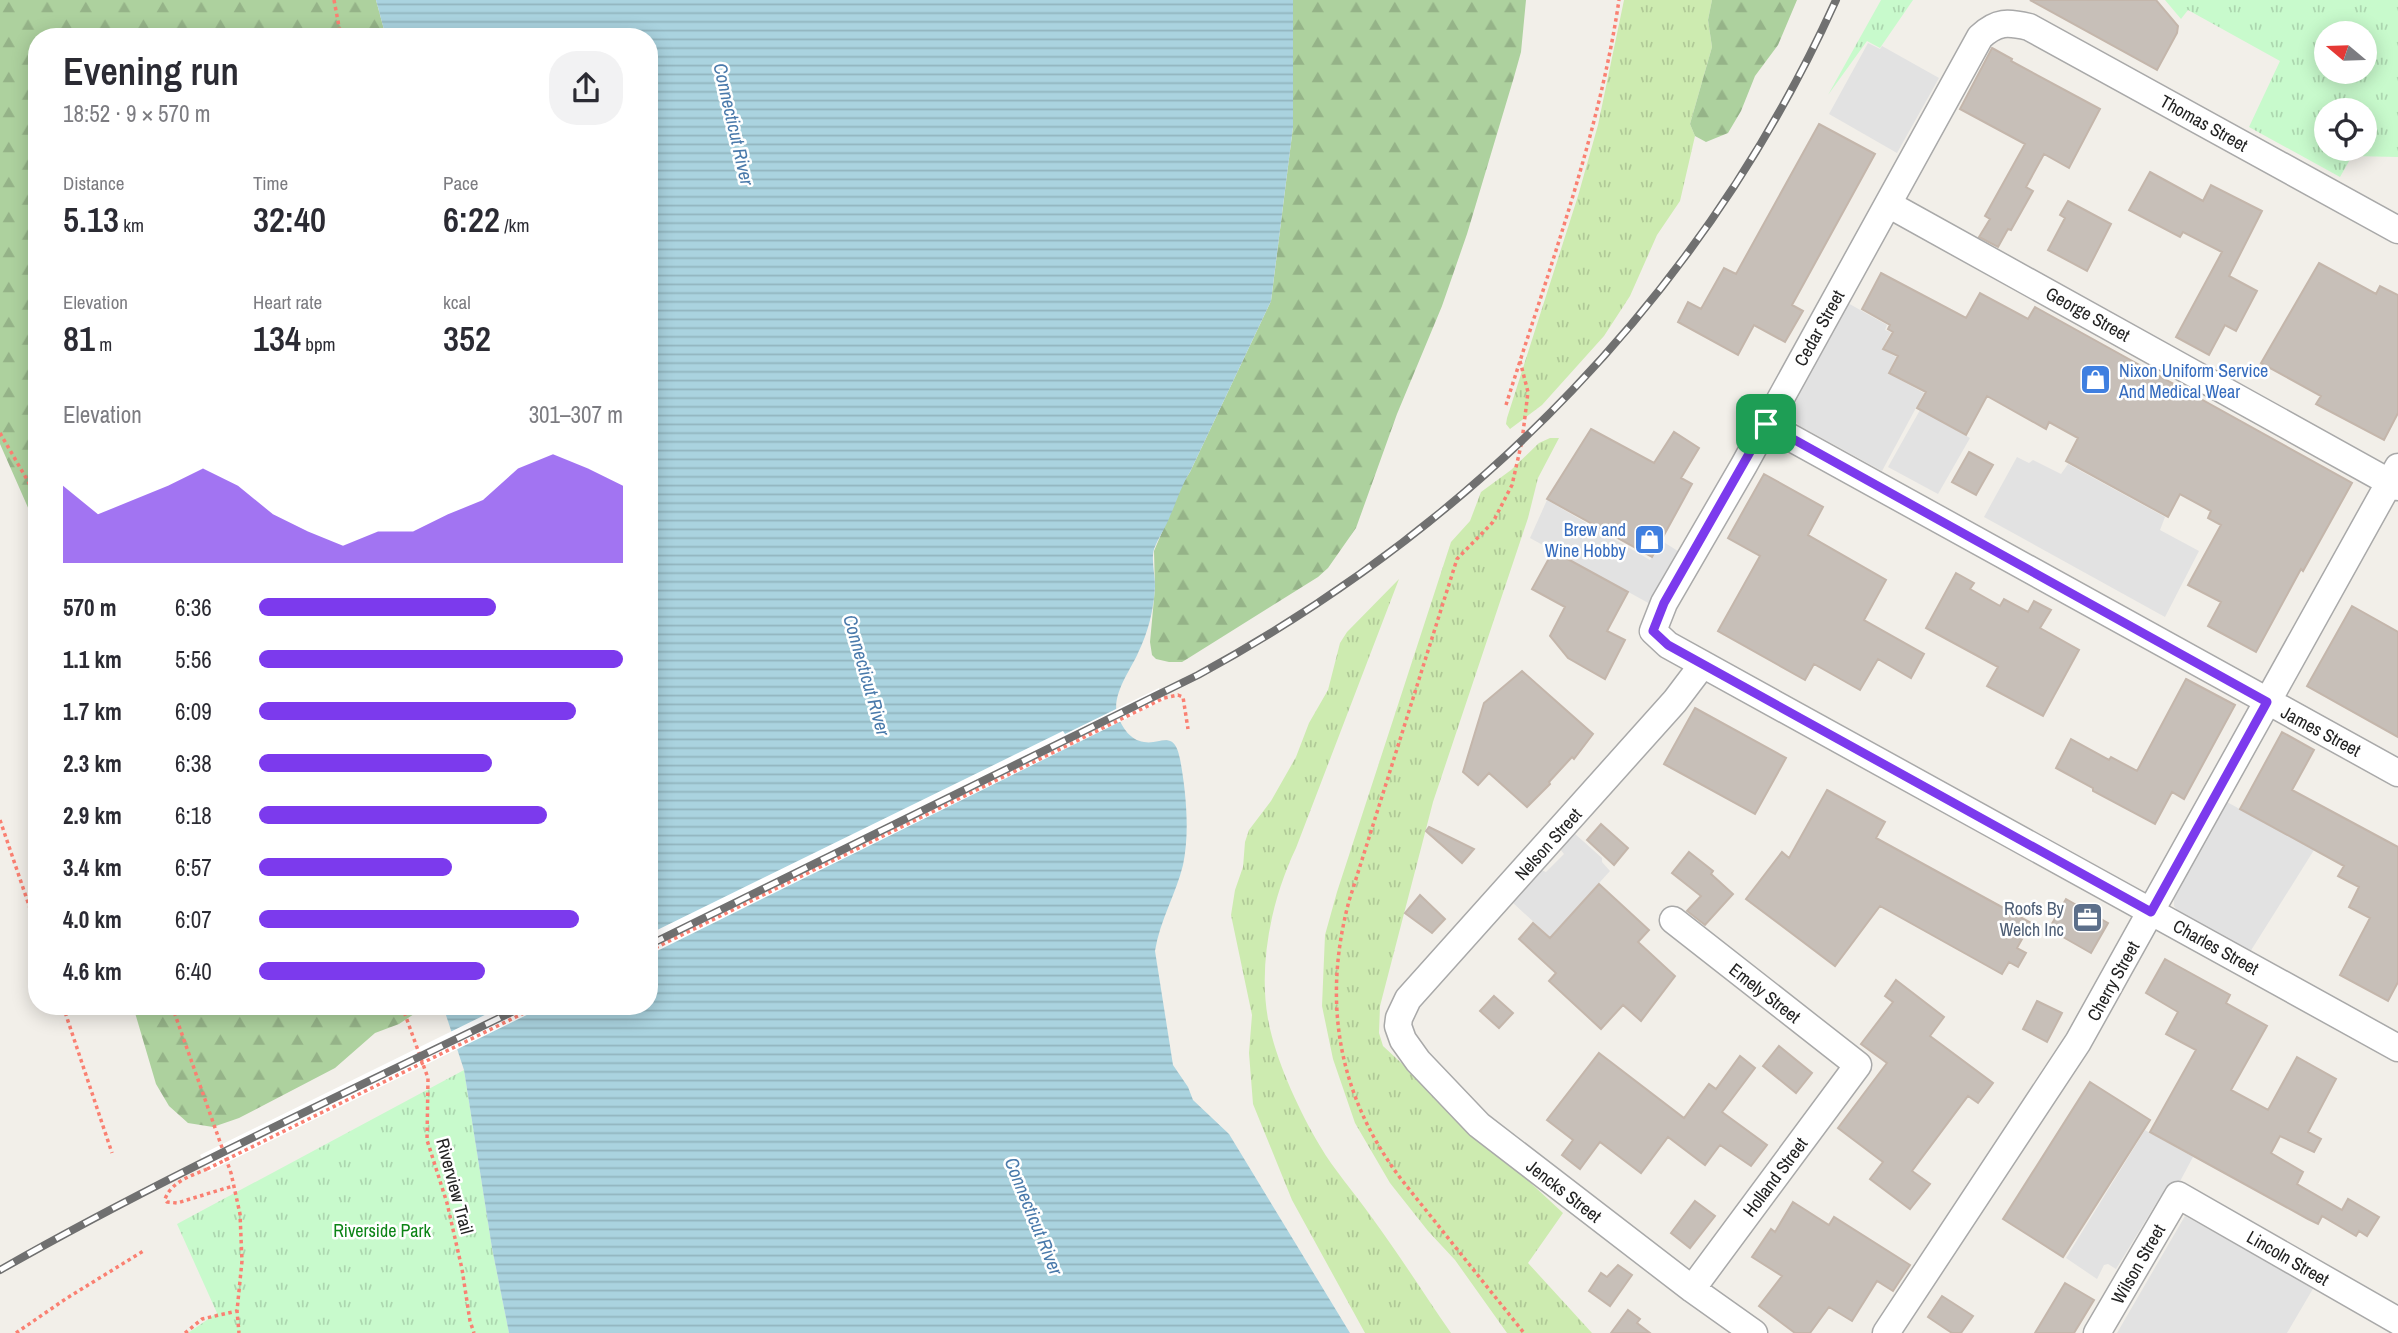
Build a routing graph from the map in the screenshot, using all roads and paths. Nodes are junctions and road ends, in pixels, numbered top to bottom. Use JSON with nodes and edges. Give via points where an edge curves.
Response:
{"nodes":[{"id":1,"x":334,"y":0,"type":"edge"},
{"id":2,"x":1619,"y":0,"type":"edge"},
{"id":3,"x":2008,"y":22,"type":"joint"},
{"id":4,"x":339,"y":28,"type":"edge"},
{"id":5,"x":1888,"y":204,"type":"junction"},
{"id":6,"x":2398,"y":230,"type":"edge"},
{"id":7,"x":1520,"y":362,"type":"junction"},
{"id":8,"x":1506,"y":405,"type":"dead end"},
{"id":9,"x":1766,"y":424,"type":"junction"},
{"id":10,"x":0,"y":433,"type":"edge"},
{"id":11,"x":2395,"y":479,"type":"edge"},
{"id":12,"x":28,"y":481,"type":"edge"},
{"id":13,"x":1703,"y":664,"type":"junction"},
{"id":14,"x":2267,"y":702,"type":"junction"},
{"id":15,"x":1188,"y":729,"type":"dead end"},
{"id":16,"x":2398,"y":773,"type":"edge"},
{"id":17,"x":0,"y":820,"type":"edge"},
{"id":18,"x":28,"y":902,"type":"edge"},
{"id":19,"x":2151,"y":912,"type":"junction"},
{"id":20,"x":1673,"y":920,"type":"dead end"},
{"id":21,"x":658,"y":947,"type":"edge"},
{"id":22,"x":66,"y":1015,"type":"edge"},
{"id":23,"x":175,"y":1015,"type":"edge"},
{"id":24,"x":405,"y":1015,"type":"edge"},
{"id":25,"x":520,"y":1015,"type":"edge"},
{"id":26,"x":1398,"y":1026,"type":"joint"},
{"id":27,"x":2398,"y":1048,"type":"edge"},
{"id":28,"x":1858,"y":1065,"type":"joint"},
{"id":29,"x":112,"y":1153,"type":"dead end"},
{"id":30,"x":233,"y":1185,"type":"junction"},
{"id":31,"x":2178,"y":1195,"type":"joint"},
{"id":32,"x":145,"y":1250,"type":"dead end"},
{"id":33,"x":1692,"y":1289,"type":"junction"},
{"id":34,"x":237,"y":1311,"type":"junction"},
{"id":35,"x":2398,"y":1321,"type":"edge"},
{"id":36,"x":16,"y":1333,"type":"edge"},
{"id":37,"x":185,"y":1333,"type":"edge"},
{"id":38,"x":239,"y":1333,"type":"edge"},
{"id":39,"x":474,"y":1333,"type":"edge"},
{"id":40,"x":1524,"y":1333,"type":"edge"},
{"id":41,"x":1754,"y":1333,"type":"edge"},
{"id":42,"x":1886,"y":1333,"type":"edge"},
{"id":43,"x":2097,"y":1333,"type":"edge"}],
"edges":[{"from":1,"to":4,"type":"path"},
{"from":2,"to":7,"type":"path","via":[[1596,111]]},
{"from":3,"to":5,"type":"street","name":"Cedar Street","via":[[1980,37]]},
{"from":3,"to":6,"type":"street","name":"Thomas Street","via":[[2063,44]]},
{"from":5,"to":9,"type":"street","name":"Cedar Street"},
{"from":5,"to":11,"type":"street","name":"George Street"},
{"from":7,"to":8,"type":"path"},
{"from":7,"to":40,"type":"path","via":[[1528,392],[1512,485],[1493,522],[1457,559],[1344,918],[1337,1027],[1353,1093],[1382,1153]]},
{"from":9,"to":13,"type":"street","name":"Cedar Street","via":[[1664,603],[1653,631]]},
{"from":9,"to":14,"type":"street","name":"James Street"},
{"from":10,"to":12,"type":"path"},
{"from":11,"to":14,"type":"street","name":"Cherry Street"},
{"from":13,"to":19,"type":"street","name":"Charles Street"},
{"from":13,"to":26,"type":"street","name":"Nelson Street","via":[[1408,999]]},
{"from":14,"to":16,"type":"street","name":"James Street"},
{"from":14,"to":19,"type":"street","name":"Cherry Street"},
{"from":15,"to":21,"type":"path","via":[[1183,697],[1164,698]]},
{"from":17,"to":18,"type":"path"},
{"from":19,"to":27,"type":"street","name":"Charles Street"},
{"from":19,"to":42,"type":"street","name":"Cherry Street","via":[[2078,1042]]},
{"from":20,"to":28,"type":"street","name":"Emely Street"},
{"from":22,"to":29,"type":"path"},
{"from":23,"to":30,"type":"path"},
{"from":24,"to":39,"type":"path","name":"Riverview Trail","via":[[428,1078],[427,1140],[447,1203]]},
{"from":25,"to":30,"type":"path","bridge":true,"via":[[176,1183],[165,1199],[177,1203]]},
{"from":26,"to":33,"type":"street","name":"Jencks Street","via":[[1413,1055],[1479,1125]]},
{"from":28,"to":33,"type":"street","name":"Holland Street"},
{"from":30,"to":34,"type":"path","via":[[240,1214],[242,1261]]},
{"from":31,"to":35,"type":"street","name":"Lincoln Street"},
{"from":31,"to":43,"type":"street","name":"Wilson Street"},
{"from":32,"to":36,"type":"path"},
{"from":33,"to":41,"type":"street","name":"Jencks Street"},
{"from":34,"to":37,"type":"path","via":[[202,1319]]},
{"from":34,"to":38,"type":"path"}]}
